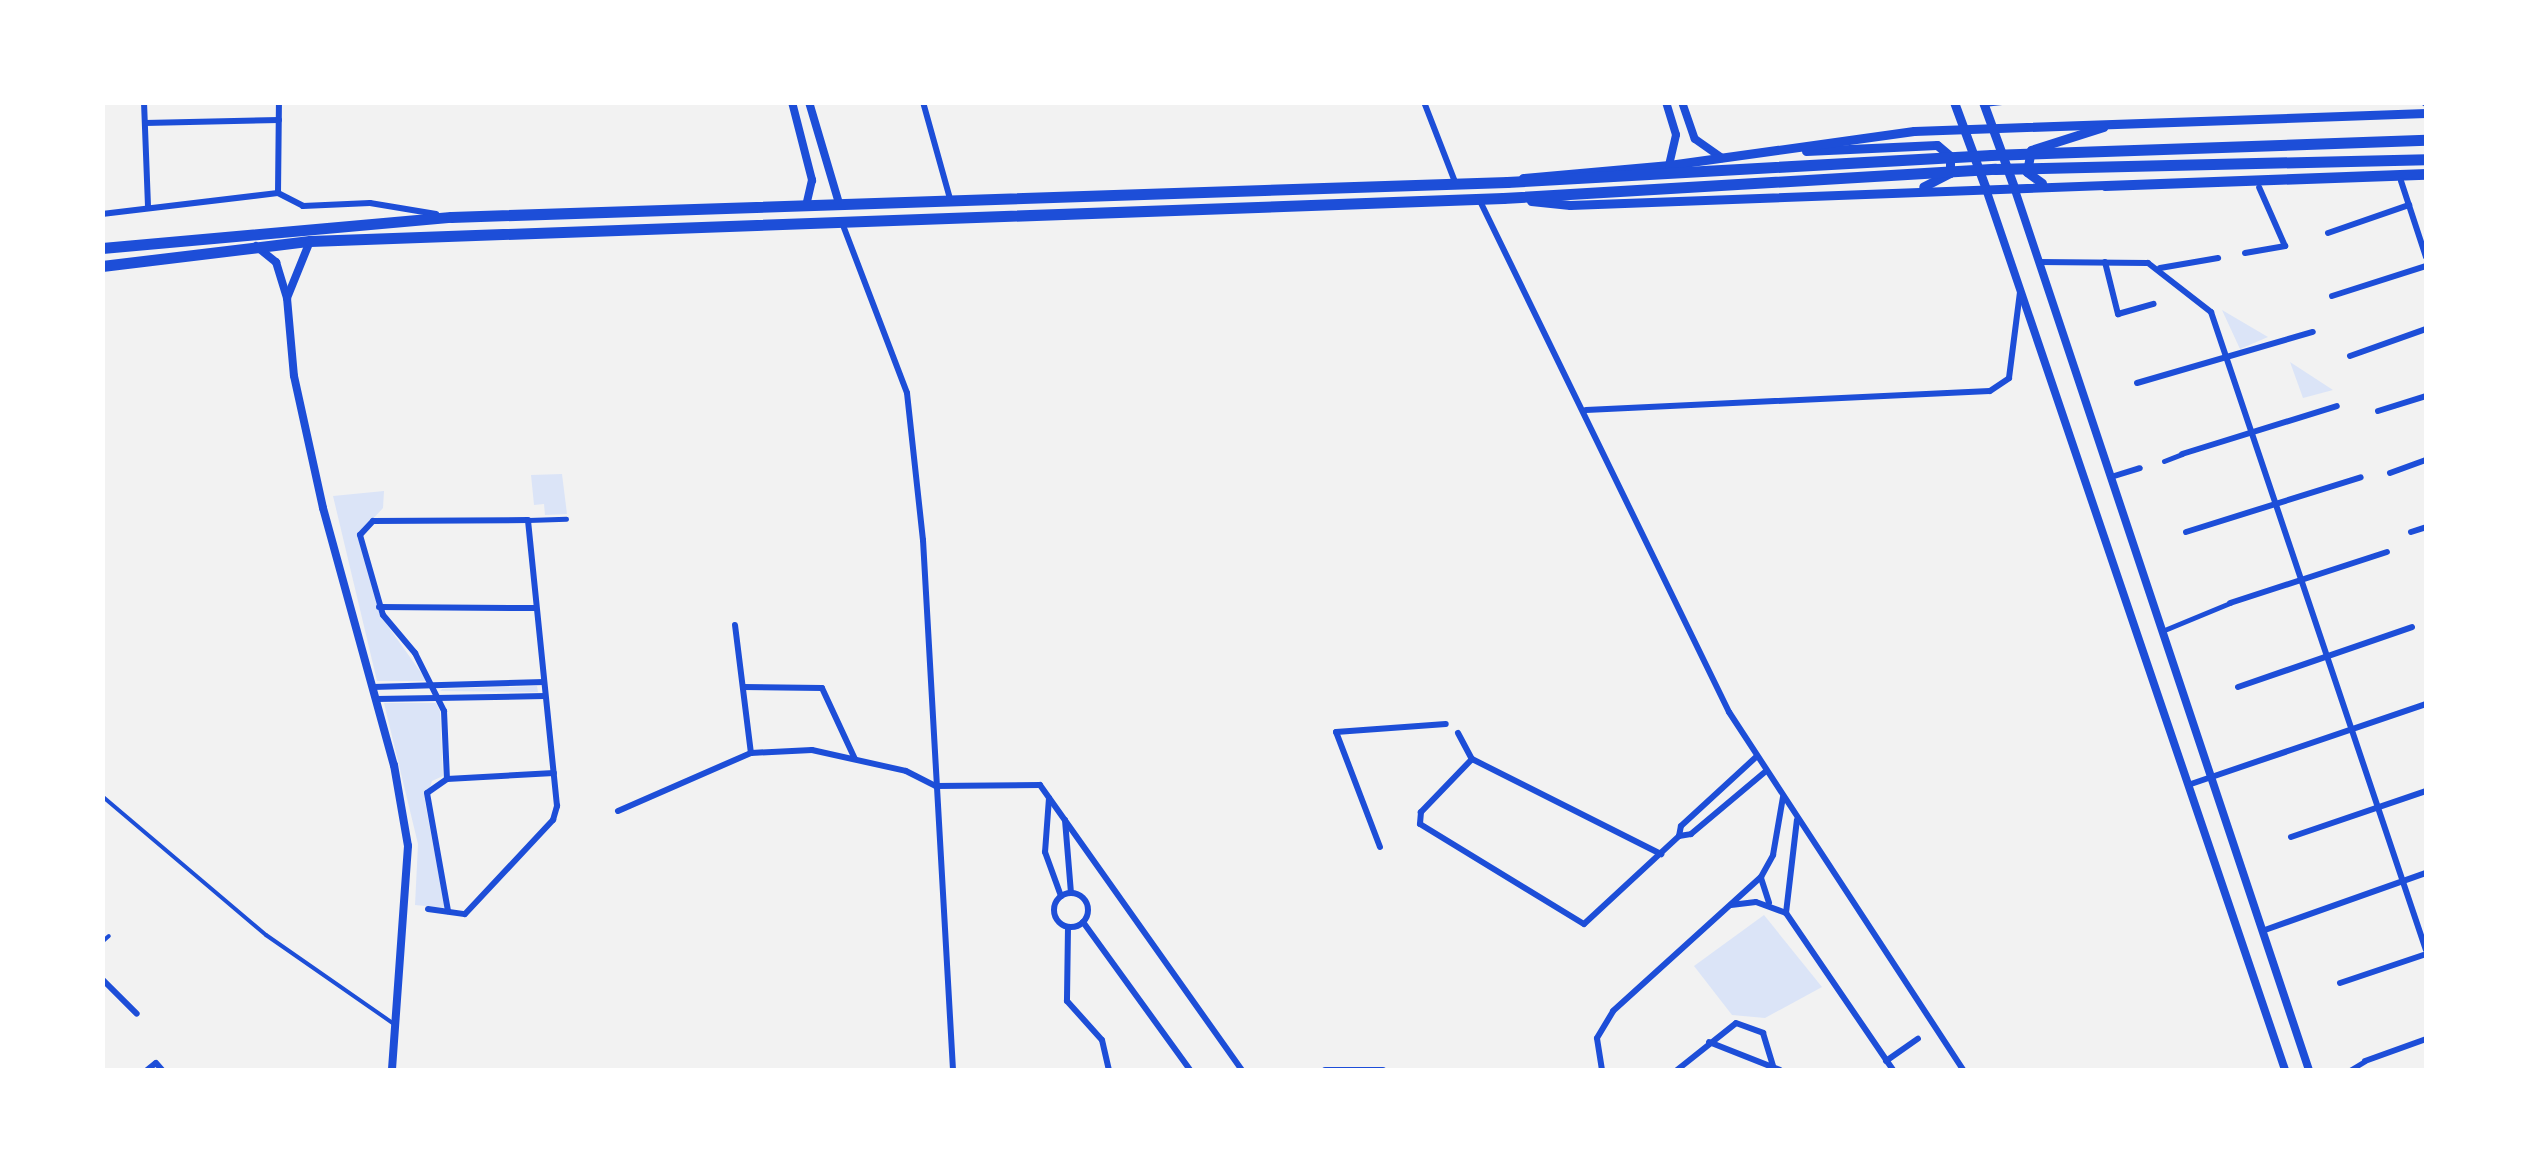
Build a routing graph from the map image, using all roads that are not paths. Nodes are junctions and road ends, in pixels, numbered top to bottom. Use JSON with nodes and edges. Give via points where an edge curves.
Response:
{"nodes":[{"id":1,"x":144,"y":102,"type":"edge"},
{"id":2,"x":278,"y":102,"type":"edge"},
{"id":3,"x":792,"y":102,"type":"edge"},
{"id":4,"x":809,"y":102,"type":"edge"},
{"id":5,"x":924,"y":102,"type":"edge"},
{"id":6,"x":1424,"y":102,"type":"edge"},
{"id":7,"x":1666,"y":102,"type":"edge"},
{"id":8,"x":1682,"y":102,"type":"edge"},
{"id":9,"x":1954,"y":102,"type":"edge"},
{"id":10,"x":2002,"y":102,"type":"edge"},
{"id":11,"x":1984,"y":103,"type":"edge"},
{"id":12,"x":2426,"y":113,"type":"edge"},
{"id":13,"x":280,"y":120,"type":"junction"},
{"id":14,"x":2115,"y":123,"type":"junction"},
{"id":15,"x":145,"y":124,"type":"junction"},
{"id":16,"x":1992,"y":128,"type":"junction"},
{"id":17,"x":1964,"y":129,"type":"junction"},
{"id":18,"x":2426,"y":140,"type":"edge"},
{"id":19,"x":1774,"y":151,"type":"junction"},
{"id":20,"x":1722,"y":158,"type":"junction"},
{"id":21,"x":2426,"y":159,"type":"edge"},
{"id":22,"x":1666,"y":171,"type":"junction"},
{"id":23,"x":2426,"y":176,"type":"edge"},
{"id":24,"x":2401,"y":181,"type":"junction"},
{"id":25,"x":1456,"y":183,"type":"junction"},
{"id":26,"x":2079,"y":184,"type":"junction"},
{"id":27,"x":2056,"y":185,"type":"junction"},
{"id":28,"x":2259,"y":186,"type":"junction"},
{"id":29,"x":2014,"y":187,"type":"junction"},
{"id":30,"x":1986,"y":189,"type":"junction"},
{"id":31,"x":278,"y":192,"type":"junction"},
{"id":32,"x":1895,"y":193,"type":"junction"},
{"id":33,"x":1479,"y":198,"type":"junction"},
{"id":34,"x":1503,"y":198,"type":"junction"},
{"id":35,"x":950,"y":199,"type":"junction"},
{"id":36,"x":839,"y":203,"type":"junction"},
{"id":37,"x":806,"y":205,"type":"junction"},
{"id":38,"x":2409,"y":205,"type":"junction"},
{"id":39,"x":148,"y":208,"type":"junction"},
{"id":40,"x":102,"y":214,"type":"edge"},
{"id":41,"x":451,"y":217,"type":"junction"},
{"id":42,"x":841,"y":219,"type":"junction"},
{"id":43,"x":2426,"y":224,"type":"edge"},
{"id":44,"x":2416,"y":227,"type":"junction"},
{"id":45,"x":2328,"y":233,"type":"dead end"},
{"id":46,"x":310,"y":242,"type":"junction"},
{"id":47,"x":256,"y":246,"type":"junction"},
{"id":48,"x":102,"y":248,"type":"edge"},
{"id":49,"x":2245,"y":253,"type":"dead end"},
{"id":50,"x":2426,"y":257,"type":"edge"},
{"id":51,"x":2218,"y":258,"type":"dead end"},
{"id":52,"x":2038,"y":262,"type":"junction"},
{"id":53,"x":2104,"y":262,"type":"junction"},
{"id":54,"x":102,"y":266,"type":"edge"},
{"id":55,"x":2426,"y":266,"type":"edge"},
{"id":56,"x":2159,"y":268,"type":"junction"},
{"id":57,"x":2020,"y":292,"type":"junction"},
{"id":58,"x":2332,"y":296,"type":"dead end"},
{"id":59,"x":287,"y":298,"type":"junction"},
{"id":60,"x":2154,"y":304,"type":"dead end"},
{"id":61,"x":2426,"y":329,"type":"edge"},
{"id":62,"x":2313,"y":332,"type":"dead end"},
{"id":63,"x":2226,"y":356,"type":"junction"},
{"id":64,"x":2350,"y":356,"type":"dead end"},
{"id":65,"x":2137,"y":383,"type":"dead end"},
{"id":66,"x":2426,"y":396,"type":"edge"},
{"id":67,"x":2337,"y":406,"type":"dead end"},
{"id":68,"x":1586,"y":410,"type":"junction"},
{"id":69,"x":2378,"y":411,"type":"dead end"},
{"id":70,"x":2252,"y":431,"type":"junction"},
{"id":71,"x":2182,"y":454,"type":"joint"},
{"id":72,"x":2426,"y":460,"type":"edge"},
{"id":73,"x":2164,"y":461,"type":"dead end"},
{"id":74,"x":2140,"y":468,"type":"dead end"},
{"id":75,"x":2390,"y":472,"type":"dead end"},
{"id":76,"x":2111,"y":477,"type":"junction"},
{"id":77,"x":2362,"y":477,"type":"dead end"},
{"id":78,"x":2276,"y":504,"type":"junction"},
{"id":79,"x":566,"y":519,"type":"dead end"},
{"id":80,"x":528,"y":520,"type":"junction"},
{"id":81,"x":2426,"y":527,"type":"edge"},
{"id":82,"x":2186,"y":532,"type":"dead end"},
{"id":83,"x":2411,"y":532,"type":"dead end"},
{"id":84,"x":2387,"y":552,"type":"dead end"},
{"id":85,"x":2301,"y":579,"type":"junction"},
{"id":86,"x":2230,"y":603,"type":"joint"},
{"id":87,"x":379,"y":607,"type":"junction"},
{"id":88,"x":536,"y":608,"type":"junction"},
{"id":89,"x":735,"y":625,"type":"dead end"},
{"id":90,"x":2412,"y":627,"type":"dead end"},
{"id":91,"x":2162,"y":631,"type":"junction"},
{"id":92,"x":2326,"y":653,"type":"junction"},
{"id":93,"x":544,"y":682,"type":"junction"},
{"id":94,"x":430,"y":684,"type":"junction"},
{"id":95,"x":373,"y":687,"type":"junction"},
{"id":96,"x":2238,"y":687,"type":"dead end"},
{"id":97,"x":742,"y":688,"type":"junction"},
{"id":98,"x":546,"y":696,"type":"junction"},
{"id":99,"x":438,"y":698,"type":"junction"},
{"id":100,"x":376,"y":699,"type":"junction"},
{"id":101,"x":2426,"y":704,"type":"edge"},
{"id":102,"x":1446,"y":724,"type":"dead end"},
{"id":103,"x":2352,"y":730,"type":"junction"},
{"id":104,"x":1458,"y":733,"type":"dead end"},
{"id":105,"x":751,"y":753,"type":"junction"},
{"id":106,"x":1756,"y":756,"type":"junction"},
{"id":107,"x":1472,"y":759,"type":"junction"},
{"id":108,"x":855,"y":760,"type":"junction"},
{"id":109,"x":1766,"y":771,"type":"junction"},
{"id":110,"x":554,"y":774,"type":"junction"},
{"id":111,"x":2211,"y":777,"type":"junction"},
{"id":112,"x":447,"y":779,"type":"junction"},
{"id":113,"x":2188,"y":784,"type":"junction"},
{"id":114,"x":936,"y":786,"type":"junction"},
{"id":115,"x":2426,"y":791,"type":"edge"},
{"id":116,"x":102,"y":796,"type":"edge"},
{"id":117,"x":1049,"y":796,"type":"junction"},
{"id":118,"x":1783,"y":797,"type":"junction"},
{"id":119,"x":2378,"y":808,"type":"junction"},
{"id":120,"x":618,"y":812,"type":"dead end"},
{"id":121,"x":1797,"y":819,"type":"junction"},
{"id":122,"x":1065,"y":820,"type":"junction"},
{"id":123,"x":1680,"y":836,"type":"junction"},
{"id":124,"x":1778,"y":836,"type":"junction"},
{"id":125,"x":2291,"y":837,"type":"dead end"},
{"id":126,"x":1795,"y":838,"type":"junction"},
{"id":127,"x":1380,"y":848,"type":"dead end"},
{"id":128,"x":1062,"y":850,"type":"junction"},
{"id":129,"x":1045,"y":852,"type":"junction"},
{"id":130,"x":1660,"y":854,"type":"junction"},
{"id":131,"x":2426,"y":873,"type":"edge"},
{"id":132,"x":1761,"y":877,"type":"junction"},
{"id":133,"x":2403,"y":881,"type":"junction"},
{"id":134,"x":1071,"y":893,"type":"junction"},
{"id":135,"x":1060,"y":896,"type":"junction"},
{"id":136,"x":1770,"y":904,"type":"junction"},
{"id":137,"x":1730,"y":906,"type":"junction"},
{"id":138,"x":428,"y":909,"type":"dead end"},
{"id":139,"x":448,"y":911,"type":"junction"},
{"id":140,"x":1786,"y":913,"type":"junction"},
{"id":141,"x":1083,"y":922,"type":"junction"},
{"id":142,"x":1068,"y":927,"type":"junction"},
{"id":143,"x":2262,"y":930,"type":"junction"},
{"id":144,"x":109,"y":936,"type":"dead end"},
{"id":145,"x":102,"y":942,"type":"edge"},
{"id":146,"x":2426,"y":952,"type":"edge"},
{"id":147,"x":102,"y":979,"type":"edge"},
{"id":148,"x":2340,"y":983,"type":"dead end"},
{"id":149,"x":137,"y":1014,"type":"dead end"},
{"id":150,"x":396,"y":1025,"type":"junction"},
{"id":151,"x":1918,"y":1038,"type":"dead end"},
{"id":152,"x":2426,"y":1039,"type":"edge"},
{"id":153,"x":1708,"y":1042,"type":"junction"},
{"id":154,"x":1886,"y":1061,"type":"junction"},
{"id":155,"x":2365,"y":1061,"type":"joint"},
{"id":156,"x":1776,"y":1068,"type":"edge"},
{"id":157,"x":148,"y":1070,"type":"edge"},
{"id":158,"x":162,"y":1070,"type":"edge"},
{"id":159,"x":392,"y":1070,"type":"edge"},
{"id":160,"x":953,"y":1070,"type":"edge"},
{"id":161,"x":1108,"y":1070,"type":"edge"},
{"id":162,"x":1190,"y":1070,"type":"edge"},
{"id":163,"x":1242,"y":1070,"type":"edge"},
{"id":164,"x":1325,"y":1070,"type":"edge"},
{"id":165,"x":1383,"y":1070,"type":"edge"},
{"id":166,"x":1602,"y":1070,"type":"edge"},
{"id":167,"x":1678,"y":1070,"type":"edge"},
{"id":168,"x":1893,"y":1070,"type":"edge"},
{"id":169,"x":1964,"y":1070,"type":"edge"},
{"id":170,"x":2285,"y":1070,"type":"edge"},
{"id":171,"x":2309,"y":1070,"type":"edge"},
{"id":172,"x":2350,"y":1070,"type":"edge"}],
"edges":[{"from":1,"to":15,"type":"street"},
{"from":2,"to":13,"type":"street"},
{"from":3,"to":37,"type":"street","via":[[812,180]]},
{"from":4,"to":36,"type":"street"},
{"from":5,"to":35,"type":"street"},
{"from":6,"to":25,"type":"street"},
{"from":7,"to":22,"type":"street","via":[[1676,135]]},
{"from":8,"to":20,"type":"street","via":[[1696,138]]},
{"from":9,"to":17,"type":"main road"},
{"from":10,"to":11,"type":"street"},
{"from":11,"to":16,"type":"main road"},
{"from":12,"to":14,"type":"main road"},
{"from":13,"to":15,"type":"street"},
{"from":13,"to":31,"type":"street"},
{"from":14,"to":16,"type":"main road"},
{"from":14,"to":27,"type":"main road","via":[[2031,150],[2027,172]]},
{"from":15,"to":39,"type":"street"},
{"from":16,"to":17,"type":"main road"},
{"from":16,"to":29,"type":"main road"},
{"from":17,"to":19,"type":"main road"},
{"from":17,"to":30,"type":"main road"},
{"from":18,"to":22,"type":"highway"},
{"from":19,"to":20,"type":"main road"},
{"from":19,"to":32,"type":"main road","via":[[1930,144],[1947,151],[1947,178]]},
{"from":20,"to":22,"type":"main road"},
{"from":21,"to":34,"type":"highway","via":[[1995,169]]},
{"from":22,"to":25,"type":"highway"},
{"from":23,"to":24,"type":"street"},
{"from":23,"to":26,"type":"main road"},
{"from":24,"to":28,"type":"street"},
{"from":24,"to":38,"type":"street"},
{"from":25,"to":35,"type":"highway"},
{"from":26,"to":27,"type":"main road"},
{"from":26,"to":28,"type":"street","via":[[2118,190]]},
{"from":27,"to":29,"type":"main road"},
{"from":28,"to":49,"type":"street","via":[[2285,246]]},
{"from":29,"to":30,"type":"main road"},
{"from":29,"to":52,"type":"street"},
{"from":30,"to":32,"type":"main road"},
{"from":30,"to":57,"type":"street"},
{"from":31,"to":39,"type":"street"},
{"from":31,"to":41,"type":"street","via":[[304,206],[370,203]]},
{"from":32,"to":34,"type":"main road","via":[[1570,204]]},
{"from":33,"to":34,"type":"highway"},
{"from":33,"to":42,"type":"highway"},
{"from":33,"to":68,"type":"street"},
{"from":35,"to":36,"type":"highway"},
{"from":36,"to":37,"type":"highway"},
{"from":37,"to":41,"type":"highway"},
{"from":38,"to":44,"type":"street"},
{"from":38,"to":45,"type":"street"},
{"from":39,"to":40,"type":"street"},
{"from":41,"to":48,"type":"highway"},
{"from":42,"to":46,"type":"highway"},
{"from":42,"to":114,"type":"street","via":[[906,393],[923,540]]},
{"from":43,"to":44,"type":"street"},
{"from":44,"to":50,"type":"street"},
{"from":46,"to":47,"type":"highway"},
{"from":46,"to":59,"type":"street"},
{"from":47,"to":54,"type":"highway"},
{"from":47,"to":59,"type":"street","via":[[276,262]]},
{"from":51,"to":56,"type":"street"},
{"from":52,"to":53,"type":"street"},
{"from":52,"to":76,"type":"street"},
{"from":53,"to":56,"type":"street"},
{"from":53,"to":60,"type":"street","via":[[2118,314]]},
{"from":55,"to":58,"type":"street"},
{"from":56,"to":63,"type":"street","via":[[2211,312]]},
{"from":57,"to":68,"type":"street","via":[[2009,378],[1990,391]]},
{"from":57,"to":113,"type":"street"},
{"from":59,"to":95,"type":"street","via":[[294,376],[318,489]]},
{"from":61,"to":64,"type":"street"},
{"from":62,"to":63,"type":"street"},
{"from":63,"to":65,"type":"street"},
{"from":63,"to":70,"type":"street"},
{"from":66,"to":69,"type":"street"},
{"from":67,"to":70,"type":"street"},
{"from":68,"to":106,"type":"street"},
{"from":70,"to":71,"type":"street"},
{"from":70,"to":78,"type":"street"},
{"from":71,"to":73,"type":"street"},
{"from":72,"to":75,"type":"street"},
{"from":74,"to":76,"type":"street"},
{"from":76,"to":91,"type":"street"},
{"from":77,"to":78,"type":"street"},
{"from":78,"to":82,"type":"street"},
{"from":78,"to":85,"type":"street"},
{"from":79,"to":80,"type":"street"},
{"from":80,"to":87,"type":"street","via":[[373,520],[360,535]]},
{"from":80,"to":88,"type":"street"},
{"from":81,"to":83,"type":"street"},
{"from":84,"to":85,"type":"street"},
{"from":85,"to":86,"type":"street"},
{"from":85,"to":92,"type":"street"},
{"from":86,"to":91,"type":"street"},
{"from":87,"to":88,"type":"street"},
{"from":87,"to":94,"type":"street"},
{"from":88,"to":93,"type":"street"},
{"from":89,"to":97,"type":"street"},
{"from":90,"to":92,"type":"street"},
{"from":91,"to":111,"type":"street"},
{"from":92,"to":96,"type":"street"},
{"from":92,"to":103,"type":"street"},
{"from":93,"to":94,"type":"street"},
{"from":93,"to":98,"type":"street"},
{"from":94,"to":95,"type":"street"},
{"from":94,"to":99,"type":"street"},
{"from":95,"to":100,"type":"street"},
{"from":97,"to":105,"type":"street"},
{"from":97,"to":108,"type":"street","via":[[822,688]]},
{"from":98,"to":99,"type":"street"},
{"from":98,"to":110,"type":"street"},
{"from":99,"to":100,"type":"street"},
{"from":99,"to":112,"type":"street"},
{"from":100,"to":150,"type":"street","via":[[408,846]]},
{"from":101,"to":103,"type":"street"},
{"from":102,"to":127,"type":"street","via":[[1336,732]]},
{"from":103,"to":111,"type":"street"},
{"from":103,"to":119,"type":"street"},
{"from":104,"to":107,"type":"street"},
{"from":105,"to":108,"type":"street","via":[[812,750]]},
{"from":105,"to":120,"type":"street"},
{"from":106,"to":109,"type":"street"},
{"from":106,"to":123,"type":"street","via":[[1681,826]]},
{"from":107,"to":130,"type":"street"},
{"from":107,"to":130,"type":"street","via":[[1421,812],[1420,824],[1573,920],[1584,924]]},
{"from":108,"to":114,"type":"street","via":[[906,771]]},
{"from":109,"to":118,"type":"street"},
{"from":109,"to":123,"type":"street"},
{"from":110,"to":112,"type":"street"},
{"from":110,"to":139,"type":"street","via":[[553,820],[465,914]]},
{"from":111,"to":113,"type":"street"},
{"from":111,"to":143,"type":"street"},
{"from":112,"to":139,"type":"street","via":[[427,793]]},
{"from":113,"to":170,"type":"street"},
{"from":114,"to":117,"type":"street","via":[[1040,784]]},
{"from":114,"to":160,"type":"street"},
{"from":115,"to":119,"type":"street"},
{"from":116,"to":150,"type":"lane","via":[[266,934]]},
{"from":117,"to":122,"type":"street"},
{"from":117,"to":129,"type":"street"},
{"from":118,"to":121,"type":"street"},
{"from":118,"to":124,"type":"street"},
{"from":119,"to":125,"type":"street"},
{"from":119,"to":133,"type":"street"},
{"from":121,"to":126,"type":"street"},
{"from":121,"to":169,"type":"street"},
{"from":122,"to":128,"type":"street"},
{"from":122,"to":163,"type":"street"},
{"from":123,"to":130,"type":"street"},
{"from":124,"to":126,"type":"street"},
{"from":124,"to":132,"type":"street"},
{"from":126,"to":140,"type":"street"},
{"from":128,"to":129,"type":"street"},
{"from":128,"to":134,"type":"street"},
{"from":129,"to":135,"type":"street"},
{"from":131,"to":133,"type":"street"},
{"from":132,"to":136,"type":"street"},
{"from":132,"to":137,"type":"street"},
{"from":133,"to":143,"type":"street"},
{"from":133,"to":146,"type":"street"},
{"from":134,"to":135,"type":"street"},
{"from":134,"to":141,"type":"street","via":[[1086,901]]},
{"from":135,"to":142,"type":"street","via":[[1055,916]]},
{"from":136,"to":137,"type":"street"},
{"from":136,"to":140,"type":"street"},
{"from":137,"to":166,"type":"street","via":[[1613,1011],[1598,1038]]},
{"from":138,"to":139,"type":"street"},
{"from":140,"to":154,"type":"street"},
{"from":141,"to":142,"type":"street"},
{"from":141,"to":162,"type":"street"},
{"from":142,"to":161,"type":"street","via":[[1067,1001],[1102,1040]]},
{"from":143,"to":171,"type":"street"},
{"from":144,"to":145,"type":"lane"},
{"from":146,"to":148,"type":"street"},
{"from":147,"to":149,"type":"street"},
{"from":150,"to":159,"type":"street"},
{"from":151,"to":154,"type":"street"},
{"from":152,"to":155,"type":"street"},
{"from":153,"to":156,"type":"street"},
{"from":153,"to":156,"type":"street","via":[[1722,1029],[1750,1025],[1762,1033]]},
{"from":153,"to":167,"type":"street"},
{"from":154,"to":168,"type":"street"},
{"from":155,"to":172,"type":"street"},
{"from":157,"to":158,"type":"street","via":[[156,1063]]},
{"from":164,"to":165,"type":"street"}]}
